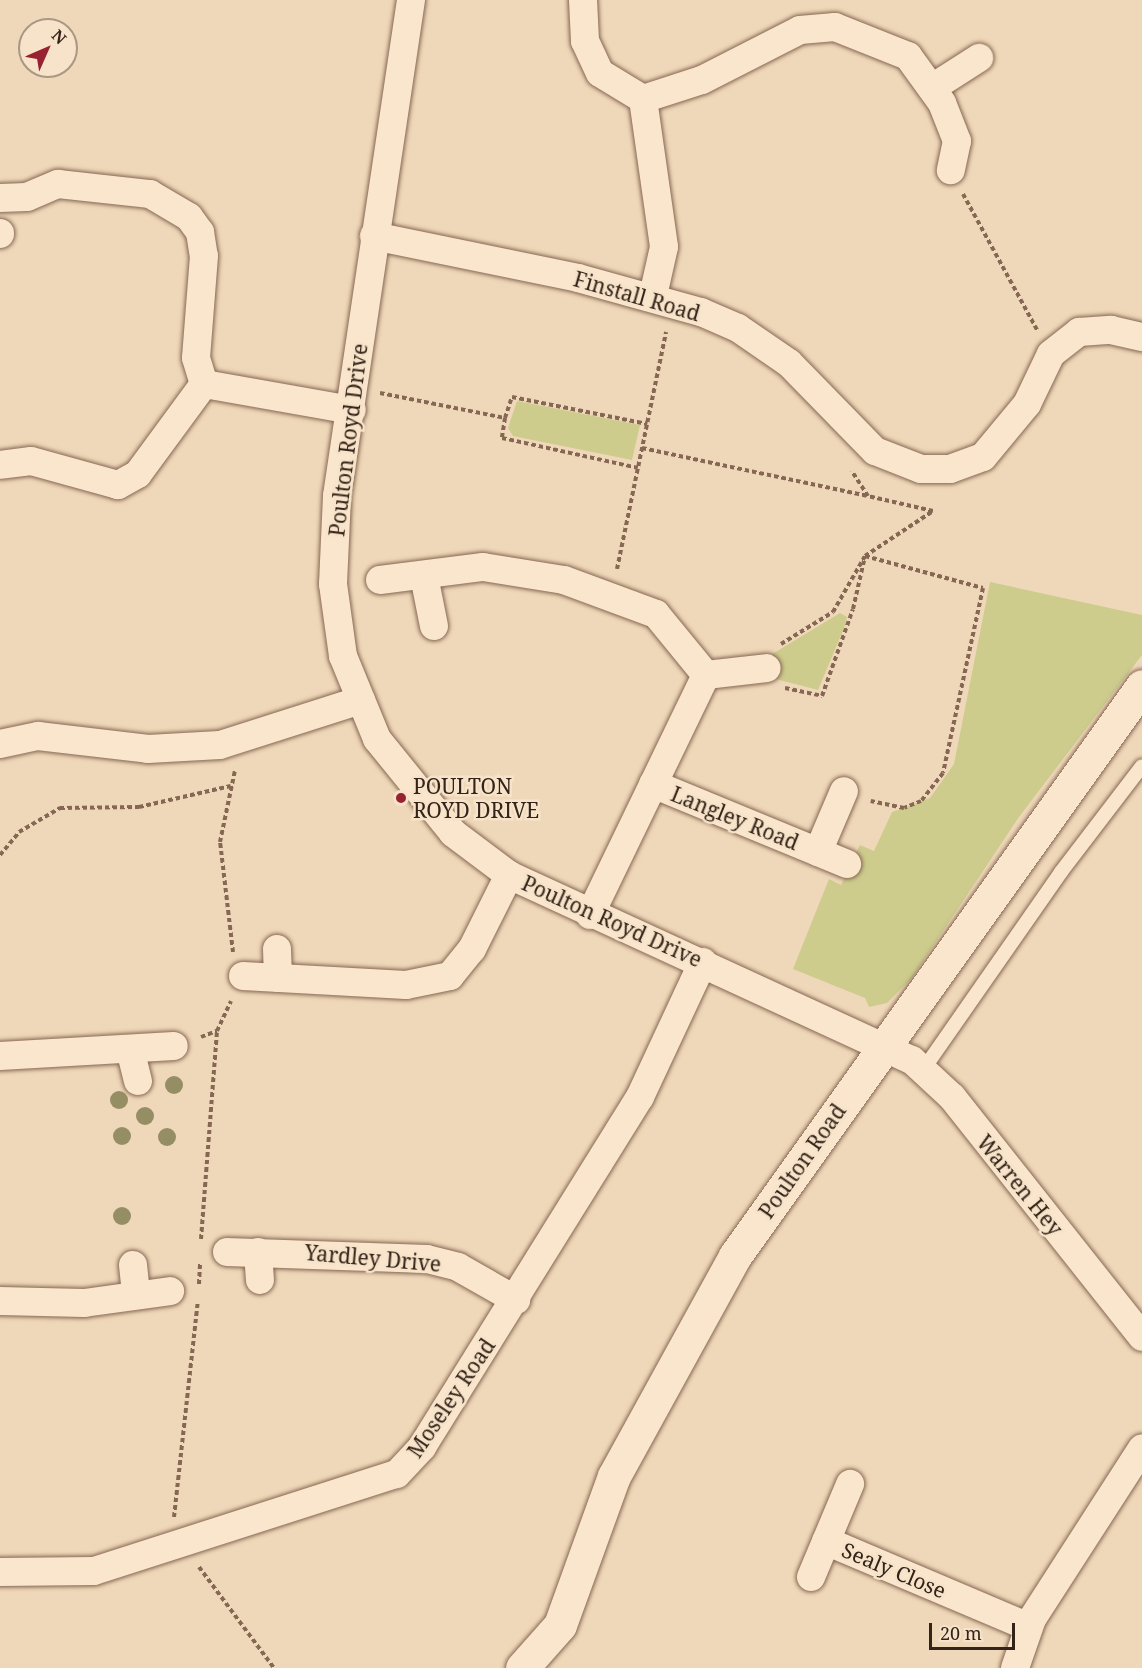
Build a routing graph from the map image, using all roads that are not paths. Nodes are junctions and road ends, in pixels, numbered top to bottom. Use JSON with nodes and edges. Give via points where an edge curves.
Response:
{"nodes":[{"id":1,"x":411,"y":0,"type":"edge"},
{"id":2,"x":583,"y":0,"type":"edge"},
{"id":3,"x":979,"y":58,"type":"dead end"},
{"id":4,"x":932,"y":88,"type":"junction"},
{"id":5,"x":643,"y":99,"type":"junction"},
{"id":6,"x":951,"y":170,"type":"road end"},
{"id":7,"x":0,"y":198,"type":"edge"},
{"id":8,"x":374,"y":236,"type":"junction"},
{"id":9,"x":663,"y":299,"type":"junction"},
{"id":10,"x":1142,"y":337,"type":"edge"},
{"id":11,"x":204,"y":384,"type":"junction"},
{"id":12,"x":353,"y":399,"type":"junction"},
{"id":13,"x":0,"y":465,"type":"edge"},
{"id":14,"x":424,"y":576,"type":"junction"},
{"id":15,"x":380,"y":580,"type":"dead end"},
{"id":16,"x":434,"y":626,"type":"dead end"},
{"id":17,"x":767,"y":668,"type":"road end"},
{"id":18,"x":706,"y":675,"type":"junction"},
{"id":19,"x":1142,"y":686,"type":"edge"},
{"id":20,"x":361,"y":700,"type":"junction"},
{"id":21,"x":0,"y":744,"type":"edge"},
{"id":22,"x":1142,"y":766,"type":"edge"},
{"id":23,"x":653,"y":784,"type":"junction"},
{"id":24,"x":844,"y":791,"type":"dead end"},
{"id":25,"x":818,"y":852,"type":"junction"},
{"id":26,"x":847,"y":864,"type":"dead end"},
{"id":27,"x":509,"y":874,"type":"junction"},
{"id":28,"x":590,"y":915,"type":"junction"},
{"id":29,"x":277,"y":949,"type":"dead end"},
{"id":30,"x":703,"y":962,"type":"junction"},
{"id":31,"x":243,"y":976,"type":"road end"},
{"id":32,"x":278,"y":978,"type":"junction"},
{"id":33,"x":886,"y":1044,"type":"junction"},
{"id":34,"x":174,"y":1046,"type":"dead end"},
{"id":35,"x":130,"y":1049,"type":"junction"},
{"id":36,"x":0,"y":1056,"type":"edge"},
{"id":37,"x":923,"y":1070,"type":"junction"},
{"id":38,"x":138,"y":1081,"type":"dead end"},
{"id":39,"x":227,"y":1252,"type":"dead end"},
{"id":40,"x":258,"y":1252,"type":"junction"},
{"id":41,"x":133,"y":1265,"type":"dead end"},
{"id":42,"x":260,"y":1280,"type":"dead end"},
{"id":43,"x":170,"y":1291,"type":"road end"},
{"id":44,"x":136,"y":1293,"type":"junction"},
{"id":45,"x":516,"y":1300,"type":"junction"},
{"id":46,"x":0,"y":1302,"type":"edge"},
{"id":47,"x":1142,"y":1337,"type":"edge"},
{"id":48,"x":1142,"y":1448,"type":"edge"},
{"id":49,"x":850,"y":1484,"type":"dead end"},
{"id":50,"x":826,"y":1541,"type":"junction"},
{"id":51,"x":0,"y":1572,"type":"edge"},
{"id":52,"x":811,"y":1577,"type":"dead end"},
{"id":53,"x":1029,"y":1628,"type":"junction"},
{"id":54,"x":522,"y":1668,"type":"edge"},
{"id":55,"x":1014,"y":1668,"type":"edge"}],
"edges":[{"from":1,"to":8,"type":"street","name":"Poulton Royd Drive"},
{"from":2,"to":5,"type":"street","via":[[585,40],[600,73]]},
{"from":3,"to":4,"type":"street"},
{"from":4,"to":5,"type":"street","via":[[908,56],[871,37],[835,27],[800,30],[702,80]]},
{"from":4,"to":6,"type":"street","via":[[957,141]]},
{"from":5,"to":9,"type":"street","via":[[664,247]]},
{"from":7,"to":11,"type":"street","via":[[27,197],[58,184],[101,185],[150,194],[189,217],[200,232],[204,256],[196,358]]},
{"from":8,"to":9,"type":"street","name":"Finstall Road"},
{"from":8,"to":12,"type":"street","name":"Poulton Royd Drive"},
{"from":9,"to":10,"type":"street","name":"Finstall Road","via":[[738,328],[789,363],[853,432],[892,461],[921,470],[951,469],[983,457],[1027,404],[1051,354],[1079,332],[1111,330]]},
{"from":11,"to":12,"type":"street"},
{"from":11,"to":13,"type":"street","via":[[168,439],[138,474],[118,485],[31,461]]},
{"from":12,"to":20,"type":"street","name":"Poulton Royd Drive","via":[[337,496],[333,584],[343,656]]},
{"from":14,"to":15,"type":"street"},
{"from":14,"to":16,"type":"street"},
{"from":14,"to":18,"type":"street","via":[[483,567],[564,580],[611,595],[656,614]]},
{"from":17,"to":18,"type":"street"},
{"from":18,"to":23,"type":"street","name":"Langley Road"},
{"from":19,"to":33,"type":"street","name":"Poulton Road"},
{"from":20,"to":21,"type":"street","via":[[238,740],[148,749],[38,736]]},
{"from":20,"to":27,"type":"street","name":"Poulton Royd Drive","via":[[377,739],[412,789],[453,833]]},
{"from":22,"to":37,"type":"lane","via":[[1061,872]]},
{"from":23,"to":25,"type":"street","name":"Langley Road"},
{"from":23,"to":28,"type":"street","name":"Langley Road"},
{"from":24,"to":25,"type":"street","name":"Langley Road"},
{"from":25,"to":26,"type":"street","name":"Langley Road"},
{"from":27,"to":28,"type":"street","name":"Poulton Royd Drive"},
{"from":27,"to":32,"type":"street","via":[[472,950],[450,976],[406,985]]},
{"from":28,"to":30,"type":"street","name":"Poulton Royd Drive"},
{"from":29,"to":32,"type":"street"},
{"from":30,"to":33,"type":"street","name":"Poulton Royd Drive"},
{"from":30,"to":45,"type":"street","name":"Moseley Road","via":[[640,1097]]},
{"from":31,"to":32,"type":"street"},
{"from":33,"to":37,"type":"street","name":"Warren Hey"},
{"from":33,"to":54,"type":"street","name":"Poulton Road","via":[[735,1256],[614,1476],[560,1625]]},
{"from":34,"to":35,"type":"street"},
{"from":35,"to":36,"type":"street"},
{"from":35,"to":38,"type":"street"},
{"from":37,"to":47,"type":"street","name":"Warren Hey","via":[[952,1097]]},
{"from":39,"to":40,"type":"street","name":"Yardley Drive"},
{"from":40,"to":42,"type":"street"},
{"from":40,"to":45,"type":"street","name":"Yardley Drive","via":[[427,1259],[458,1267]]},
{"from":41,"to":44,"type":"street"},
{"from":43,"to":44,"type":"street"},
{"from":44,"to":46,"type":"street","via":[[84,1303]]},
{"from":45,"to":51,"type":"street","name":"Moseley Road","via":[[422,1447],[397,1474],[94,1571]]},
{"from":48,"to":53,"type":"street"},
{"from":49,"to":50,"type":"street","name":"Sealy Close"},
{"from":50,"to":52,"type":"street","name":"Sealy Close"},
{"from":50,"to":53,"type":"street","name":"Sealy Close"},
{"from":53,"to":55,"type":"street"}]}
